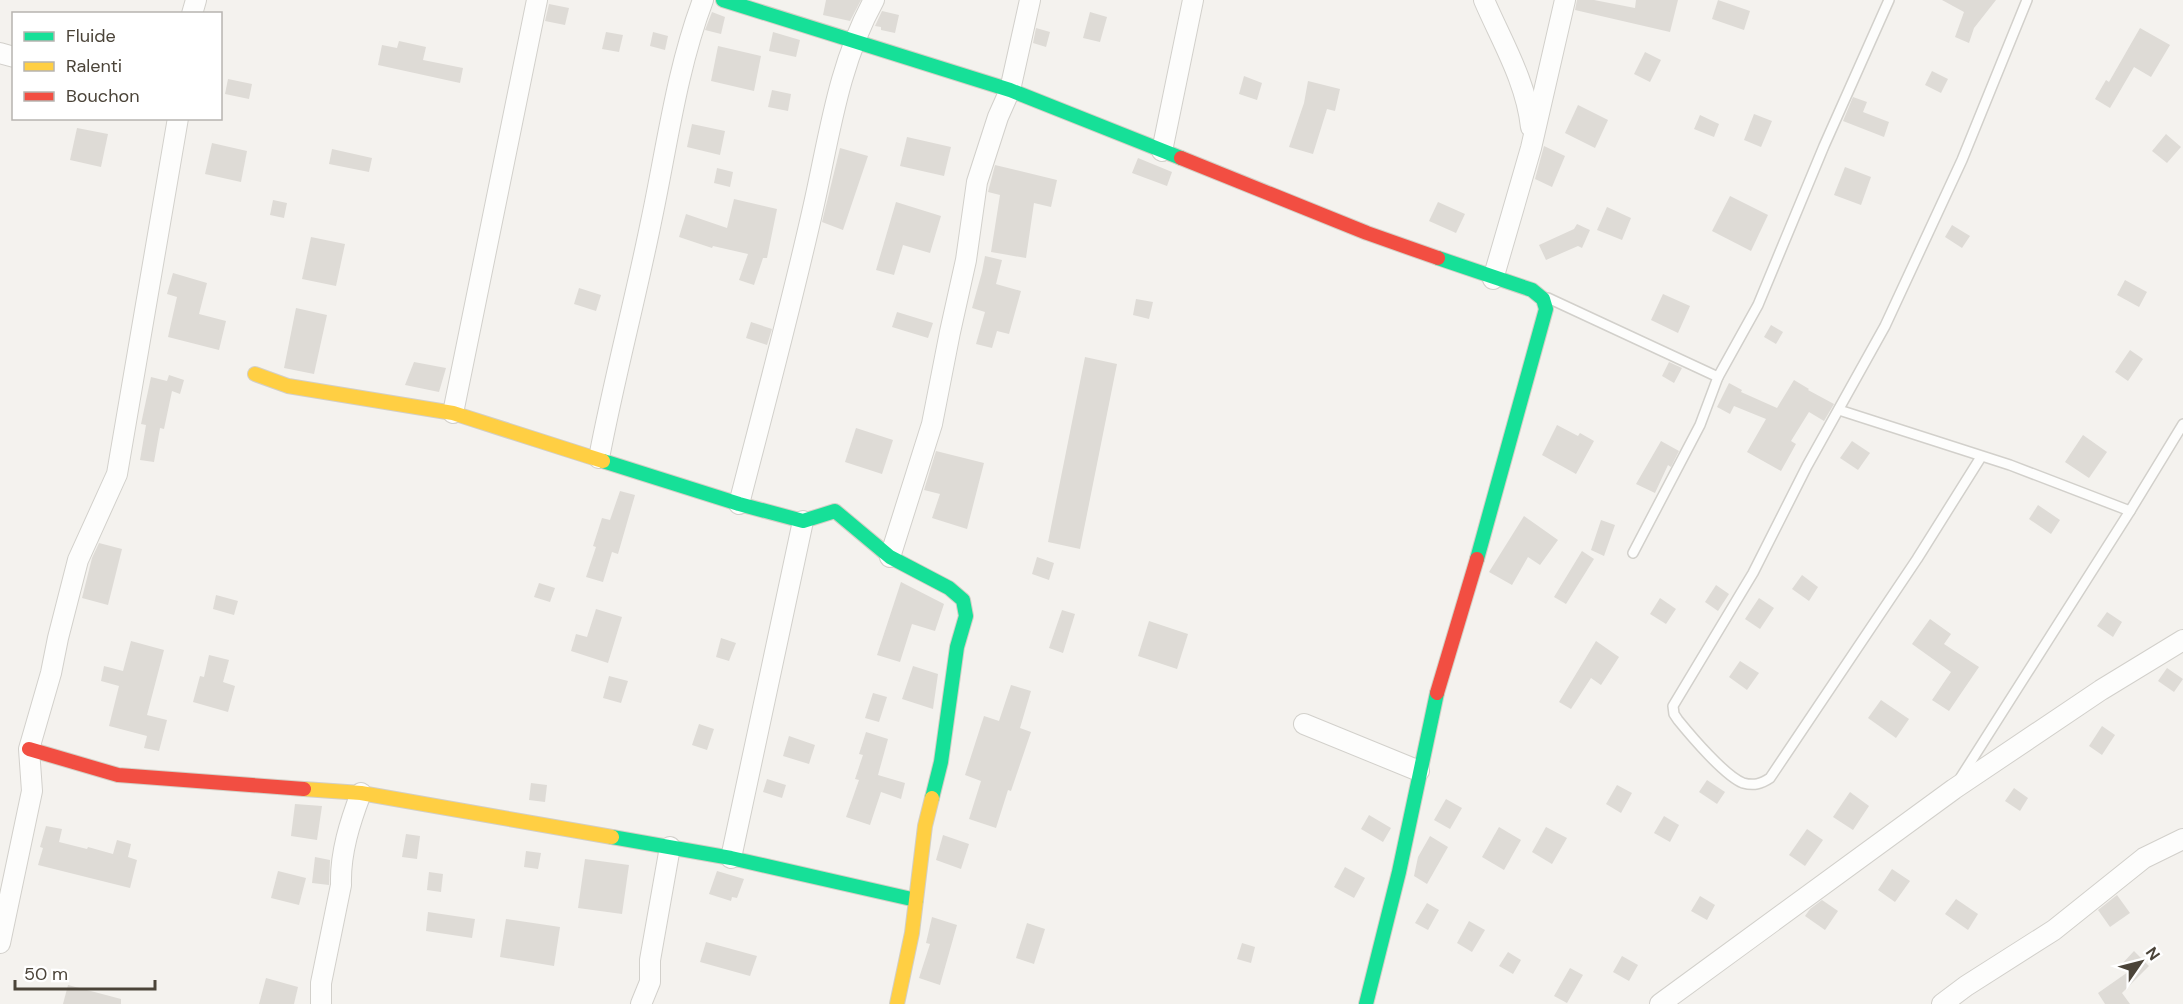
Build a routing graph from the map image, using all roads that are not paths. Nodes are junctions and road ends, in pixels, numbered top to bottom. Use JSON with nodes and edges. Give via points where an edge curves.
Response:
{"nodes":[{"id":1,"x":537,"y":0,"type":"edge"},
{"id":2,"x":703,"y":0,"type":"edge"},
{"id":3,"x":723,"y":0,"type":"edge"},
{"id":4,"x":874,"y":0,"type":"edge"},
{"id":5,"x":1030,"y":0,"type":"edge"},
{"id":6,"x":1193,"y":0,"type":"edge"},
{"id":7,"x":1484,"y":0,"type":"edge"},
{"id":8,"x":1565,"y":0,"type":"edge"},
{"id":9,"x":1889,"y":0,"type":"edge"},
{"id":10,"x":2027,"y":0,"type":"edge"},
{"id":11,"x":854,"y":41,"type":"junction"},
{"id":12,"x":1010,"y":90,"type":"junction"},
{"id":13,"x":178,"y":120,"type":"edge"},
{"id":14,"x":1531,"y":148,"type":"junction"},
{"id":15,"x":1162,"y":151,"type":"junction"},
{"id":16,"x":1493,"y":279,"type":"junction"},
{"id":17,"x":1532,"y":290,"type":"junction"},
{"id":18,"x":255,"y":374,"type":"dead end"},
{"id":19,"x":1718,"y":377,"type":"junction"},
{"id":20,"x":1839,"y":410,"type":"junction"},
{"id":21,"x":453,"y":413,"type":"junction"},
{"id":22,"x":2183,"y":424,"type":"edge"},
{"id":23,"x":1981,"y":456,"type":"junction"},
{"id":24,"x":599,"y":458,"type":"junction"},
{"id":25,"x":739,"y":504,"type":"junction"},
{"id":26,"x":2130,"y":511,"type":"junction"},
{"id":27,"x":803,"y":521,"type":"junction"},
{"id":28,"x":1633,"y":553,"type":"dead end"},
{"id":29,"x":890,"y":557,"type":"junction"},
{"id":30,"x":2183,"y":640,"type":"edge"},
{"id":31,"x":1304,"y":724,"type":"dead end"},
{"id":32,"x":29,"y":748,"type":"junction"},
{"id":33,"x":1419,"y":771,"type":"junction"},
{"id":34,"x":1954,"y":789,"type":"junction"},
{"id":35,"x":362,"y":793,"type":"junction"},
{"id":36,"x":2183,"y":839,"type":"edge"},
{"id":37,"x":670,"y":847,"type":"junction"},
{"id":38,"x":731,"y":858,"type":"junction"},
{"id":39,"x":916,"y":900,"type":"junction"},
{"id":40,"x":0,"y":943,"type":"edge"},
{"id":41,"x":321,"y":1004,"type":"edge"},
{"id":42,"x":641,"y":1004,"type":"edge"},
{"id":43,"x":897,"y":1004,"type":"edge"},
{"id":44,"x":1366,"y":1004,"type":"edge"},
{"id":45,"x":1660,"y":1004,"type":"edge"},
{"id":46,"x":1942,"y":1004,"type":"edge"}],
"edges":[{"from":1,"to":21,"type":"street"},
{"from":2,"to":24,"type":"street","via":[[679,79]]},
{"from":3,"to":11,"type":"street"},
{"from":4,"to":11,"type":"street"},
{"from":5,"to":12,"type":"street"},
{"from":6,"to":15,"type":"street"},
{"from":7,"to":14,"type":"street","via":[[1512,58],[1528,104]]},
{"from":8,"to":14,"type":"street"},
{"from":9,"to":19,"type":"lane","via":[[1758,305]]},
{"from":10,"to":20,"type":"lane","via":[[1962,160],[1889,317]]},
{"from":11,"to":12,"type":"street"},
{"from":11,"to":25,"type":"street","via":[[840,83],[812,213]]},
{"from":12,"to":15,"type":"street"},
{"from":12,"to":29,"type":"street","via":[[977,182],[938,400]]},
{"from":13,"to":32,"type":"street","via":[[117,474],[78,560]]},
{"from":14,"to":16,"type":"street"},
{"from":15,"to":16,"type":"street"},
{"from":16,"to":17,"type":"street"},
{"from":17,"to":19,"type":"lane"},
{"from":17,"to":33,"type":"street","via":[[1546,304],[1546,313],[1436,695]]},
{"from":18,"to":21,"type":"street","via":[[288,386]]},
{"from":19,"to":28,"type":"lane","via":[[1700,425]]},
{"from":20,"to":23,"type":"lane"},
{"from":20,"to":23,"type":"lane","via":[[1753,573],[1673,706],[1674,714],[1690,734],[1731,776],[1742,782],[1762,784],[1770,778]]},
{"from":21,"to":24,"type":"street"},
{"from":22,"to":26,"type":"lane"},
{"from":23,"to":26,"type":"lane"},
{"from":24,"to":25,"type":"street"},
{"from":25,"to":27,"type":"street"},
{"from":26,"to":34,"type":"lane"},
{"from":27,"to":29,"type":"street","via":[[836,511]]},
{"from":27,"to":38,"type":"street"},
{"from":29,"to":39,"type":"street","via":[[949,588],[963,600],[966,616],[957,647],[941,762],[925,826]]},
{"from":30,"to":34,"type":"street"},
{"from":31,"to":33,"type":"street"},
{"from":32,"to":35,"type":"street","via":[[118,775]]},
{"from":32,"to":40,"type":"street","via":[[32,791]]},
{"from":33,"to":44,"type":"street"},
{"from":34,"to":45,"type":"street"},
{"from":35,"to":37,"type":"street"},
{"from":35,"to":41,"type":"street","via":[[344,848],[341,885],[321,983]]},
{"from":36,"to":46,"type":"street","via":[[2144,858],[2054,930]]},
{"from":37,"to":38,"type":"street"},
{"from":37,"to":42,"type":"street","via":[[650,960],[650,982]]},
{"from":38,"to":39,"type":"street"},
{"from":39,"to":43,"type":"street"}]}
